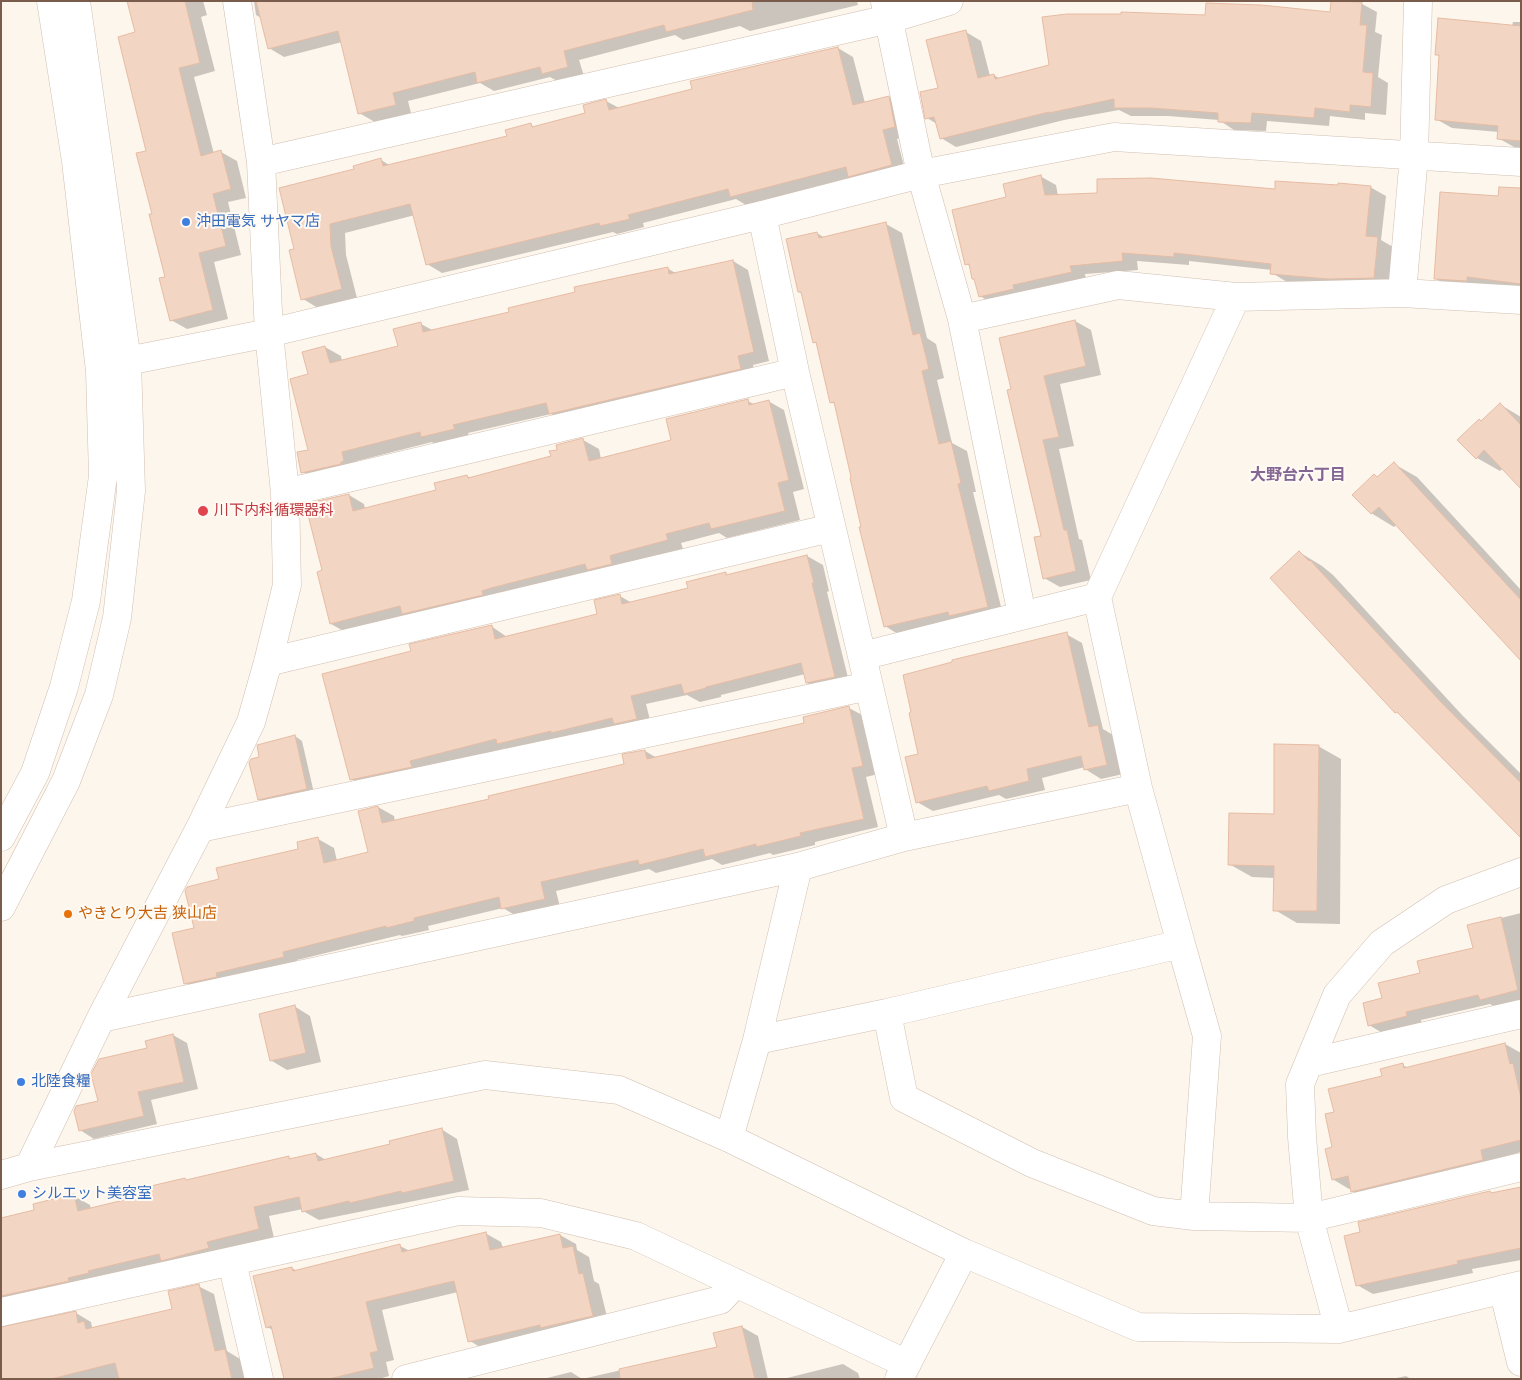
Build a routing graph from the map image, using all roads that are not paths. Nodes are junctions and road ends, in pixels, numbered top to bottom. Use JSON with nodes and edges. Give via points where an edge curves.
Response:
{"nodes":[{"id":1,"x":51,"y":1,"type":"edge"},
{"id":2,"x":76,"y":1,"type":"edge"},
{"id":3,"x":237,"y":1,"type":"edge"},
{"id":4,"x":949,"y":1,"type":"edge"},
{"id":5,"x":1418,"y":1,"type":"edge"},
{"id":6,"x":886,"y":10,"type":"edge"},
{"id":7,"x":1414,"y":156,"type":"junction"},
{"id":8,"x":261,"y":162,"type":"junction"},
{"id":9,"x":1521,"y":162,"type":"edge"},
{"id":10,"x":921,"y":174,"type":"junction"},
{"id":11,"x":762,"y":215,"type":"junction"},
{"id":12,"x":1402,"y":293,"type":"junction"},
{"id":13,"x":1236,"y":297,"type":"junction"},
{"id":14,"x":1521,"y":300,"type":"edge"},
{"id":15,"x":962,"y":319,"type":"junction"},
{"id":16,"x":269,"y":333,"type":"junction"},
{"id":17,"x":127,"y":361,"type":"junction"},
{"id":18,"x":795,"y":372,"type":"junction"},
{"id":19,"x":285,"y":492,"type":"junction"},
{"id":20,"x":831,"y":528,"type":"junction"},
{"id":21,"x":1098,"y":597,"type":"junction"},
{"id":22,"x":1022,"y":615,"type":"junction"},
{"id":23,"x":862,"y":656,"type":"junction"},
{"id":24,"x":268,"y":662,"type":"junction"},
{"id":25,"x":868,"y":686,"type":"junction"},
{"id":26,"x":1138,"y":788,"type":"junction"},
{"id":27,"x":200,"y":828,"type":"junction"},
{"id":28,"x":1,"y":837,"type":"edge"},
{"id":29,"x":904,"y":837,"type":"junction"},
{"id":30,"x":798,"y":866,"type":"junction"},
{"id":31,"x":1521,"y":872,"type":"edge"},
{"id":32,"x":1,"y":906,"type":"edge"},
{"id":33,"x":1181,"y":944,"type":"junction"},
{"id":34,"x":887,"y":1013,"type":"junction"},
{"id":35,"x":1521,"y":1014,"type":"edge"},
{"id":36,"x":100,"y":1018,"type":"junction"},
{"id":37,"x":757,"y":1040,"type":"junction"},
{"id":38,"x":1309,"y":1062,"type":"junction"},
{"id":39,"x":728,"y":1138,"type":"junction"},
{"id":40,"x":29,"y":1167,"type":"junction"},
{"id":41,"x":1521,"y":1167,"type":"edge"},
{"id":42,"x":1,"y":1175,"type":"edge"},
{"id":43,"x":1194,"y":1216,"type":"junction"},
{"id":44,"x":1309,"y":1218,"type":"junction"},
{"id":45,"x":964,"y":1253,"type":"junction"},
{"id":46,"x":232,"y":1262,"type":"junction"},
{"id":47,"x":736,"y":1283,"type":"junction"},
{"id":48,"x":1512,"y":1287,"type":"edge"},
{"id":49,"x":1,"y":1312,"type":"edge"},
{"id":50,"x":1339,"y":1329,"type":"junction"},
{"id":51,"x":1521,"y":1362,"type":"edge"},
{"id":52,"x":903,"y":1371,"type":"edge"},
{"id":53,"x":259,"y":1379,"type":"edge"},
{"id":54,"x":406,"y":1379,"type":"edge"}],
"edges":[{"from":1,"to":28,"type":"street","via":[[76,161],[100,371],[103,476],[86,601],[64,687],[35,773]]},
{"from":2,"to":17,"type":"street"},
{"from":3,"to":8,"type":"street"},
{"from":4,"to":6,"type":"street"},
{"from":5,"to":7,"type":"street"},
{"from":6,"to":8,"type":"street"},
{"from":6,"to":10,"type":"street"},
{"from":7,"to":9,"type":"street"},
{"from":7,"to":10,"type":"street","via":[[1114,137]]},
{"from":7,"to":12,"type":"street"},
{"from":8,"to":16,"type":"street"},
{"from":10,"to":11,"type":"street"},
{"from":10,"to":15,"type":"street"},
{"from":11,"to":16,"type":"street"},
{"from":11,"to":18,"type":"street"},
{"from":12,"to":13,"type":"street"},
{"from":12,"to":14,"type":"street"},
{"from":13,"to":15,"type":"street","via":[[1118,285]]},
{"from":13,"to":21,"type":"street"},
{"from":15,"to":22,"type":"street"},
{"from":16,"to":17,"type":"street"},
{"from":16,"to":19,"type":"street"},
{"from":17,"to":32,"type":"street","via":[[131,491],[117,618],[99,695],[66,781]]},
{"from":18,"to":19,"type":"street"},
{"from":18,"to":20,"type":"street"},
{"from":19,"to":24,"type":"street","via":[[287,586]]},
{"from":20,"to":23,"type":"street"},
{"from":20,"to":24,"type":"street"},
{"from":21,"to":22,"type":"street"},
{"from":21,"to":26,"type":"street"},
{"from":22,"to":23,"type":"street"},
{"from":23,"to":25,"type":"street"},
{"from":24,"to":27,"type":"street","via":[[251,722]]},
{"from":25,"to":27,"type":"street"},
{"from":25,"to":29,"type":"street"},
{"from":26,"to":29,"type":"street"},
{"from":26,"to":33,"type":"street"},
{"from":27,"to":36,"type":"street"},
{"from":29,"to":30,"type":"street"},
{"from":30,"to":36,"type":"street"},
{"from":30,"to":37,"type":"street"},
{"from":31,"to":38,"type":"street","via":[[1446,900],[1382,943],[1337,995]]},
{"from":33,"to":34,"type":"street"},
{"from":33,"to":43,"type":"street","via":[[1208,1036]]},
{"from":34,"to":37,"type":"street"},
{"from":34,"to":43,"type":"street","via":[[904,1098],[1032,1163],[1153,1212]]},
{"from":35,"to":38,"type":"street"},
{"from":36,"to":40,"type":"street"},
{"from":37,"to":39,"type":"street"},
{"from":38,"to":44,"type":"street","via":[[1300,1084]]},
{"from":39,"to":40,"type":"street","via":[[619,1090],[486,1075]]},
{"from":39,"to":45,"type":"street"},
{"from":40,"to":42,"type":"street"},
{"from":41,"to":44,"type":"street"},
{"from":43,"to":44,"type":"street"},
{"from":44,"to":50,"type":"street"},
{"from":45,"to":50,"type":"street","via":[[1138,1327]]},
{"from":45,"to":52,"type":"street"},
{"from":46,"to":47,"type":"street","via":[[458,1211],[540,1214],[636,1236]]},
{"from":46,"to":49,"type":"street"},
{"from":46,"to":53,"type":"street"},
{"from":47,"to":52,"type":"street"},
{"from":47,"to":54,"type":"street","via":[[720,1300]]},
{"from":48,"to":50,"type":"street"},
{"from":48,"to":51,"type":"street"}]}
